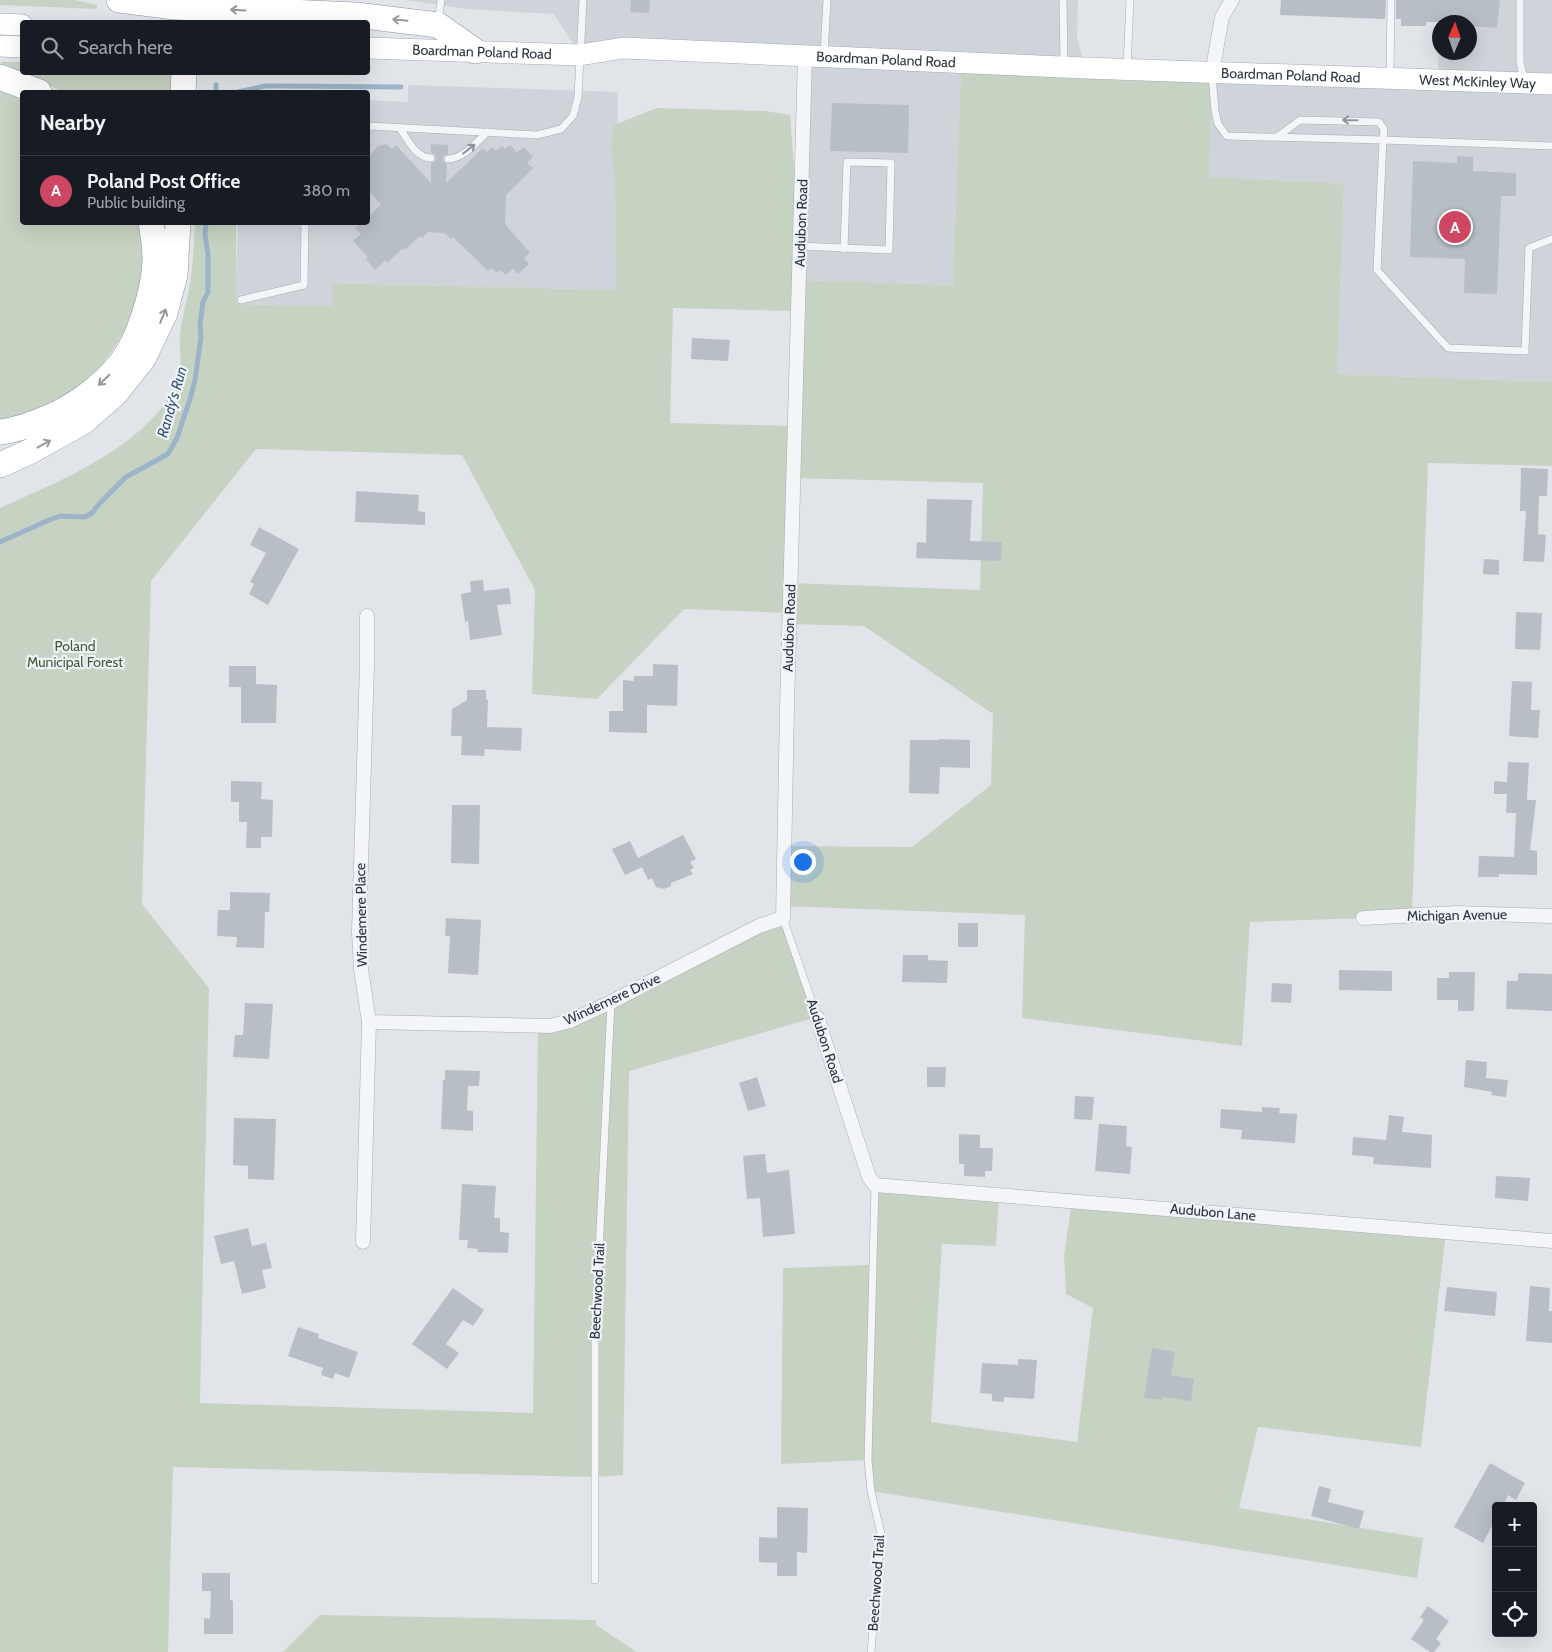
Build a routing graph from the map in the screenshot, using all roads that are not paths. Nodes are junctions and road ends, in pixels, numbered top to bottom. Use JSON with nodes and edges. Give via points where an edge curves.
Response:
{"nodes":[{"id":1,"x":119,"y":0,"type":"edge"},
{"id":2,"x":440,"y":0,"type":"edge"},
{"id":3,"x":583,"y":0,"type":"edge"},
{"id":4,"x":827,"y":0,"type":"edge"},
{"id":5,"x":1063,"y":0,"type":"edge"},
{"id":6,"x":1130,"y":0,"type":"edge"},
{"id":7,"x":1232,"y":0,"type":"edge"},
{"id":8,"x":1391,"y":0,"type":"edge"},
{"id":9,"x":1520,"y":0,"type":"edge"},
{"id":10,"x":0,"y":24,"type":"edge"},
{"id":11,"x":20,"y":25,"type":"edge"},
{"id":12,"x":437,"y":37,"type":"junction"},
{"id":13,"x":0,"y":46,"type":"edge"},
{"id":14,"x":20,"y":46,"type":"edge"},
{"id":15,"x":370,"y":48,"type":"edge"},
{"id":16,"x":475,"y":51,"type":"joint"},
{"id":17,"x":580,"y":55,"type":"junction"},
{"id":18,"x":815,"y":56,"type":"junction"},
{"id":19,"x":1064,"y":67,"type":"junction"},
{"id":20,"x":1127,"y":70,"type":"junction"},
{"id":21,"x":1212,"y":73,"type":"junction"},
{"id":22,"x":184,"y":75,"type":"edge"},
{"id":23,"x":0,"y":77,"type":"edge"},
{"id":24,"x":1398,"y":78,"type":"junction"},
{"id":25,"x":1524,"y":83,"type":"junction"},
{"id":26,"x":1552,"y":84,"type":"edge"},
{"id":27,"x":34,"y":90,"type":"edge"},
{"id":28,"x":183,"y":90,"type":"edge"},
{"id":29,"x":370,"y":126,"type":"edge"},
{"id":30,"x":400,"y":128,"type":"junction"},
{"id":31,"x":487,"y":132,"type":"junction"},
{"id":32,"x":1277,"y":137,"type":"junction"},
{"id":33,"x":1383,"y":140,"type":"junction"},
{"id":34,"x":1552,"y":146,"type":"edge"},
{"id":35,"x":431,"y":158,"type":"dead end"},
{"id":36,"x":448,"y":159,"type":"dead end"},
{"id":37,"x":151,"y":225,"type":"edge"},
{"id":38,"x":178,"y":225,"type":"edge"},
{"id":39,"x":305,"y":225,"type":"edge"},
{"id":40,"x":1552,"y":238,"type":"edge"},
{"id":41,"x":800,"y":246,"type":"junction"},
{"id":42,"x":844,"y":249,"type":"junction"},
{"id":43,"x":241,"y":300,"type":"dead end"},
{"id":44,"x":0,"y":432,"type":"edge"},
{"id":45,"x":0,"y":465,"type":"edge"},
{"id":46,"x":367,"y":616,"type":"dead end"},
{"id":47,"x":1552,"y":916,"type":"edge"},
{"id":48,"x":783,"y":918,"type":"junction"},
{"id":49,"x":1362,"y":918,"type":"dead end"},
{"id":50,"x":611,"y":1002,"type":"junction"},
{"id":51,"x":817,"y":1017,"type":"joint"},
{"id":52,"x":369,"y":1022,"type":"junction"},
{"id":53,"x":874,"y":1184,"type":"junction"},
{"id":54,"x":363,"y":1242,"type":"dead end"},
{"id":55,"x":1552,"y":1242,"type":"edge"},
{"id":56,"x":595,"y":1580,"type":"dead end"},
{"id":57,"x":872,"y":1652,"type":"edge"}],
"edges":[{"from":12,"to":1,"type":"highway","one_way":true,"via":[[356,15],[175,7]]},
{"from":2,"to":12,"type":"lane"},
{"from":3,"to":17,"type":"lane"},
{"from":4,"to":18,"type":"lane"},
{"from":5,"to":19,"type":"lane"},
{"from":6,"to":20,"type":"lane"},
{"from":7,"to":21,"type":"street","via":[[1220,24]]},
{"from":8,"to":24,"type":"lane"},
{"from":9,"to":25,"type":"lane","via":[[1520,62]]},
{"from":10,"to":11,"type":"main road"},
{"from":12,"to":15,"type":"main road","name":"Boardman Poland Road"},
{"from":12,"to":16,"type":"highway"},
{"from":13,"to":14,"type":"main road"},
{"from":16,"to":17,"type":"main road","name":"Boardman Poland Road"},
{"from":17,"to":18,"type":"main road","name":"Boardman Poland Road","via":[[623,48]]},
{"from":17,"to":31,"type":"lane","via":[[578,96],[573,116],[561,128],[537,135]]},
{"from":18,"to":19,"type":"main road","name":"Boardman Poland Road"},
{"from":18,"to":41,"type":"street","name":"Audubon Road"},
{"from":19,"to":20,"type":"main road","name":"Boardman Poland Road"},
{"from":20,"to":21,"type":"main road","name":"Boardman Poland Road"},
{"from":21,"to":24,"type":"main road","name":"Boardman Poland Road"},
{"from":21,"to":32,"type":"lane","via":[[1218,124],[1227,136]]},
{"from":22,"to":28,"type":"highway"},
{"from":23,"to":27,"type":"highway"},
{"from":24,"to":25,"type":"main road","name":"West McKinley Way"},
{"from":25,"to":26,"type":"main road","name":"West McKinley Way"},
{"from":29,"to":30,"type":"lane"},
{"from":30,"to":31,"type":"lane"},
{"from":30,"to":35,"type":"lane","via":[[415,150]]},
{"from":36,"to":31,"type":"lane","one_way":true,"via":[[466,151]]},
{"from":32,"to":33,"type":"lane"},
{"from":33,"to":32,"type":"lane","one_way":true,"via":[[1384,129],[1379,122],[1365,121],[1300,120]]},
{"from":33,"to":34,"type":"lane"},
{"from":33,"to":40,"type":"lane","via":[[1377,270],[1448,348],[1525,351],[1529,248]]},
{"from":37,"to":44,"type":"highway","one_way":true,"via":[[154,260],[149,296],[138,333],[120,364],[94,390],[67,410],[23,428]]},
{"from":45,"to":38,"type":"highway","one_way":true,"via":[[83,422],[116,393],[143,359],[165,313],[175,275]]},
{"from":39,"to":43,"type":"lane","via":[[304,285]]},
{"from":41,"to":42,"type":"lane"},
{"from":41,"to":48,"type":"street","name":"Audubon Road"},
{"from":42,"to":42,"type":"lane","via":[[889,250],[891,163],[847,162]]},
{"from":46,"to":52,"type":"street","name":"Windemere Place","via":[[359,932]]},
{"from":47,"to":49,"type":"street","name":"Michigan Avenue","via":[[1456,912]]},
{"from":48,"to":50,"type":"street","name":"Windemere Drive","via":[[759,926]]},
{"from":48,"to":51,"type":"lane","name":"Audubon Road"},
{"from":50,"to":52,"type":"street","name":"Windemere Drive","via":[[570,1021],[550,1026]]},
{"from":50,"to":56,"type":"lane","name":"Beechwood Trail","via":[[595,1336]]},
{"from":51,"to":53,"type":"street","name":"Audubon Road"},
{"from":52,"to":54,"type":"street","name":"Windemere Place"},
{"from":53,"to":55,"type":"street","name":"Audubon Lane"},
{"from":53,"to":57,"type":"lane","name":"Beechwood Trail","via":[[868,1460],[881,1534]]}]}
